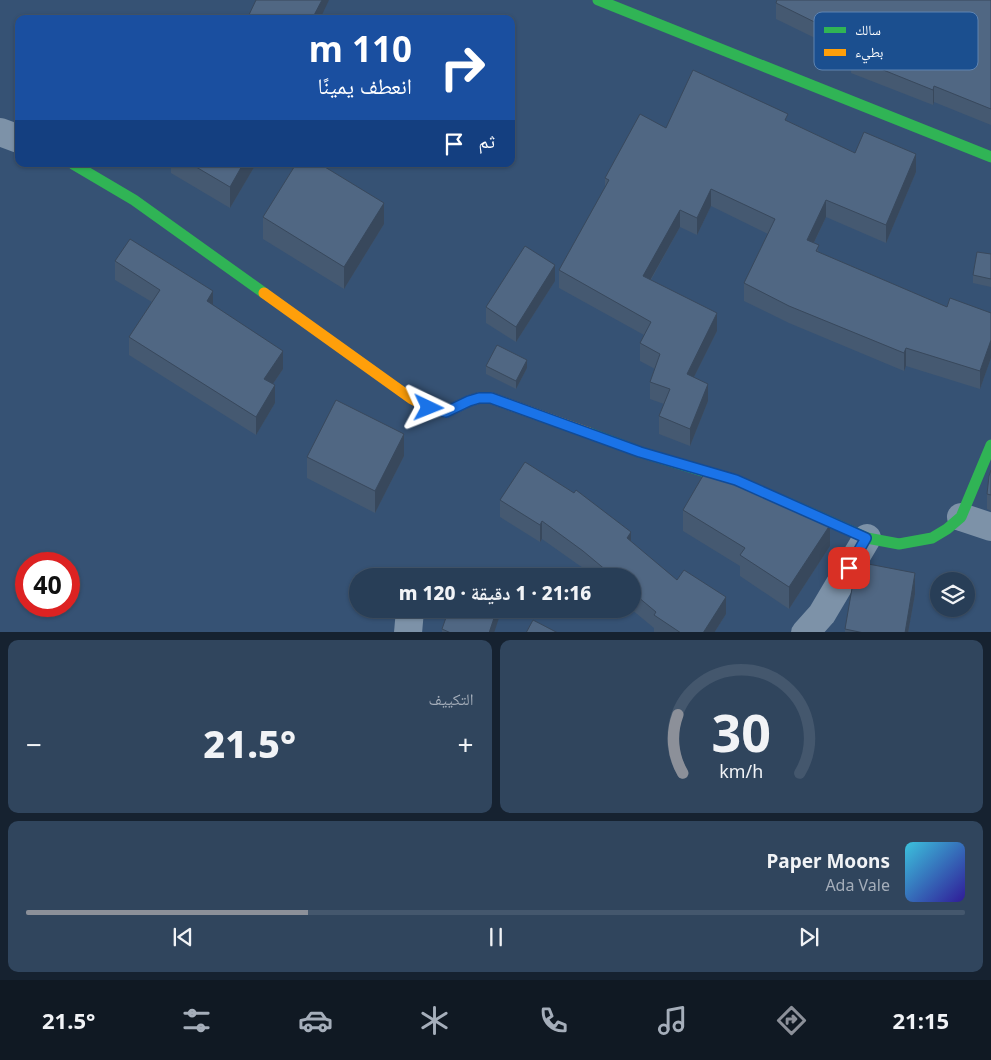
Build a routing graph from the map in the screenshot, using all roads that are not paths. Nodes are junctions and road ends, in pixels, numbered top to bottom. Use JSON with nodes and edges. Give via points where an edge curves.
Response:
{"nodes":[{"id":1,"x":598,"y":0,"type":"edge"},
{"id":2,"x":0,"y":132,"type":"edge"},
{"id":3,"x":15,"y":138,"type":"edge"},
{"id":4,"x":991,"y":156,"type":"edge"},
{"id":5,"x":78,"y":167,"type":"edge"},
{"id":6,"x":991,"y":445,"type":"edge"},
{"id":7,"x":754,"y":488,"type":"edge"},
{"id":8,"x":771,"y":496,"type":"edge"},
{"id":9,"x":961,"y":517,"type":"junction"},
{"id":10,"x":991,"y":527,"type":"edge"},
{"id":11,"x":866,"y":538,"type":"junction"},
{"id":12,"x":806,"y":632,"type":"edge"}],
"edges":[{"from":1,"to":4,"type":"street"},
{"from":2,"to":3,"type":"street"},
{"from":5,"to":7,"type":"street","via":[[134,200],[429,408],[446,412],[469,401],[491,398],[640,452]]},
{"from":6,"to":9,"type":"street"},
{"from":8,"to":11,"type":"street"},
{"from":9,"to":10,"type":"street"},
{"from":9,"to":11,"type":"street","via":[[932,538],[899,544]]},
{"from":11,"to":12,"type":"street","via":[[822,614]]}]}
